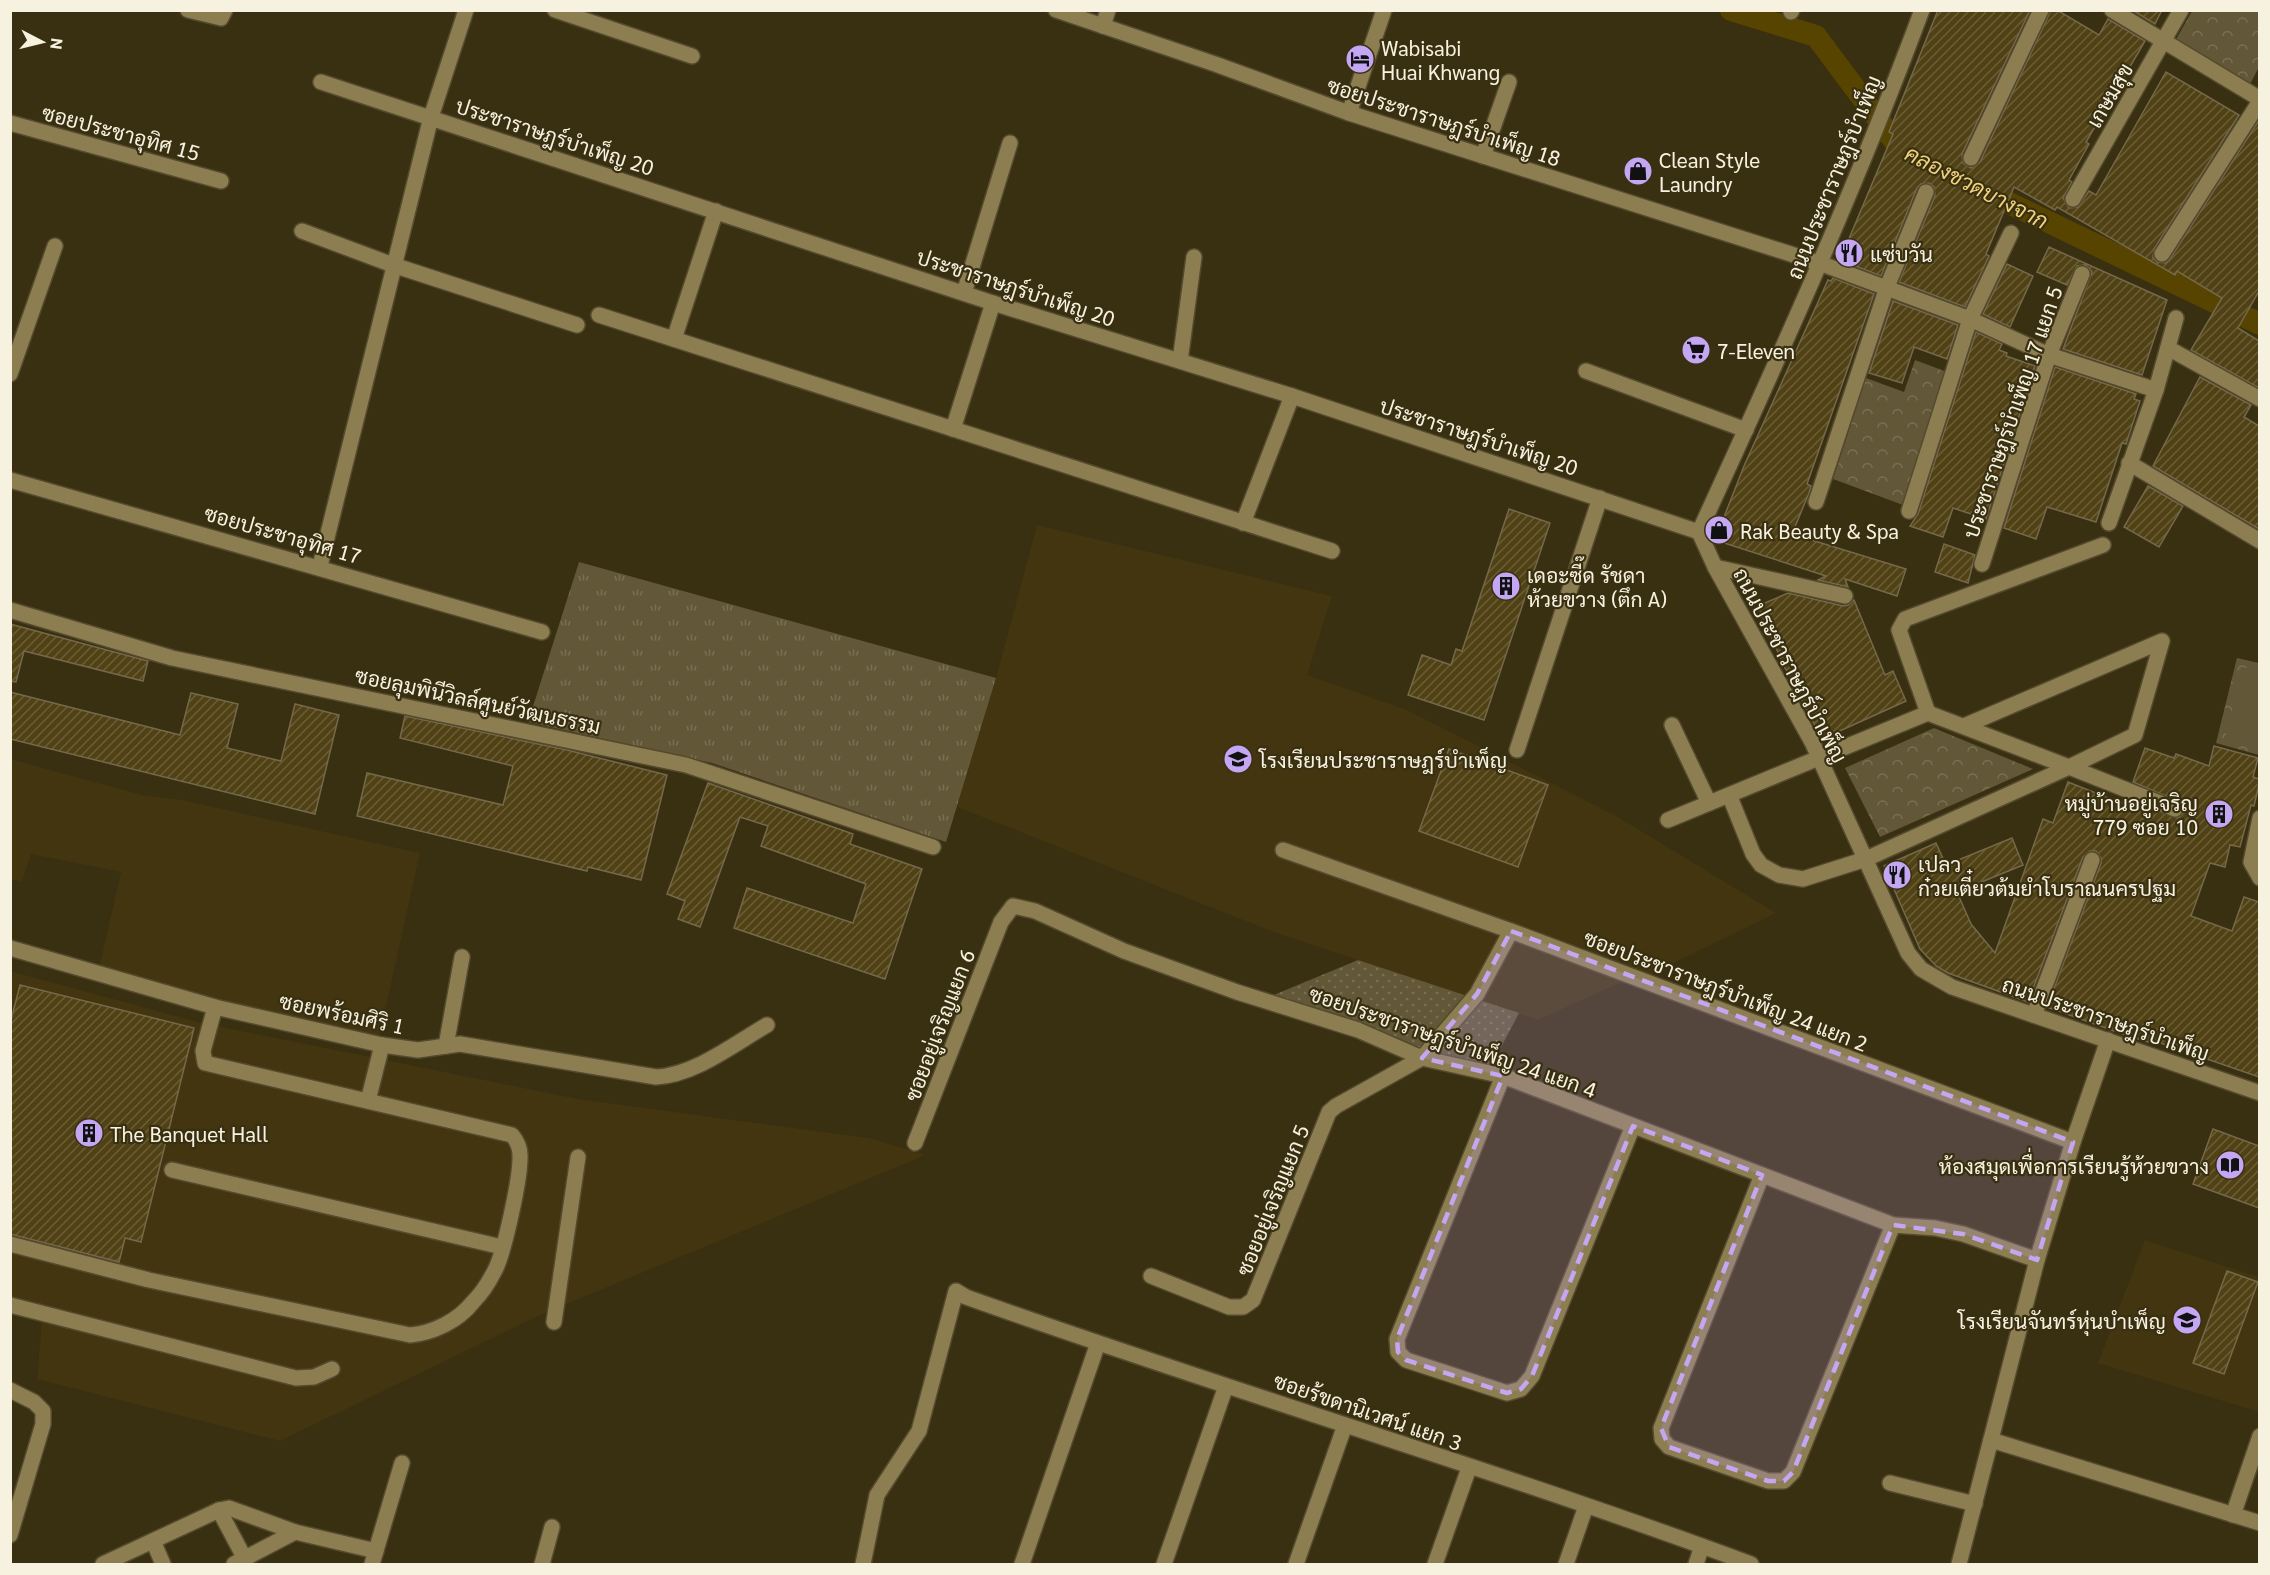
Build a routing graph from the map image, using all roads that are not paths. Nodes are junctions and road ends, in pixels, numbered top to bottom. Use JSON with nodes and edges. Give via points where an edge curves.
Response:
{"nodes":[{"id":1,"x":188,"y":10,"type":"edge"},
{"id":2,"x":466,"y":10,"type":"edge"},
{"id":3,"x":555,"y":10,"type":"edge"},
{"id":4,"x":1056,"y":10,"type":"edge"},
{"id":5,"x":1108,"y":10,"type":"edge"},
{"id":6,"x":1384,"y":10,"type":"edge"},
{"id":7,"x":1922,"y":10,"type":"edge"},
{"id":8,"x":2041,"y":10,"type":"edge"},
{"id":9,"x":2112,"y":10,"type":"edge"},
{"id":10,"x":2181,"y":10,"type":"edge"},
{"id":11,"x":219,"y":15,"type":"edge"},
{"id":12,"x":1103,"y":26,"type":"junction"},
{"id":13,"x":2164,"y":42,"type":"junction"},
{"id":14,"x":692,"y":56,"type":"dead end"},
{"id":15,"x":321,"y":82,"type":"dead end"},
{"id":16,"x":1509,"y":82,"type":"dead end"},
{"id":17,"x":2259,"y":100,"type":"edge"},
{"id":18,"x":1349,"y":113,"type":"junction"},
{"id":19,"x":431,"y":117,"type":"junction"},
{"id":20,"x":10,"y":123,"type":"edge"},
{"id":21,"x":1010,"y":143,"type":"dead end"},
{"id":22,"x":1484,"y":156,"type":"junction"},
{"id":23,"x":1971,"y":158,"type":"dead end"},
{"id":24,"x":221,"y":181,"type":"dead end"},
{"id":25,"x":1926,"y":192,"type":"dead end"},
{"id":26,"x":2073,"y":199,"type":"dead end"},
{"id":27,"x":716,"y":211,"type":"junction"},
{"id":28,"x":302,"y":231,"type":"dead end"},
{"id":29,"x":2011,"y":233,"type":"dead end"},
{"id":30,"x":55,"y":246,"type":"dead end"},
{"id":31,"x":2162,"y":254,"type":"dead end"},
{"id":32,"x":1194,"y":257,"type":"dead end"},
{"id":33,"x":1822,"y":264,"type":"junction"},
{"id":34,"x":393,"y":265,"type":"junction"},
{"id":35,"x":2082,"y":274,"type":"dead end"},
{"id":36,"x":1887,"y":287,"type":"junction"},
{"id":37,"x":964,"y":293,"type":"junction"},
{"id":38,"x":993,"y":303,"type":"junction"},
{"id":39,"x":599,"y":315,"type":"dead end"},
{"id":40,"x":2176,"y":318,"type":"dead end"},
{"id":41,"x":1970,"y":320,"type":"junction"},
{"id":42,"x":577,"y":325,"type":"dead end"},
{"id":43,"x":674,"y":339,"type":"junction"},
{"id":44,"x":2168,"y":348,"type":"junction"},
{"id":45,"x":2049,"y":355,"type":"junction"},
{"id":46,"x":1179,"y":361,"type":"junction"},
{"id":47,"x":1586,"y":371,"type":"dead end"},
{"id":48,"x":10,"y":374,"type":"edge"},
{"id":49,"x":2156,"y":390,"type":"junction"},
{"id":50,"x":1292,"y":396,"type":"junction"},
{"id":51,"x":2259,"y":399,"type":"edge"},
{"id":52,"x":953,"y":429,"type":"junction"},
{"id":53,"x":1746,"y":430,"type":"junction"},
{"id":54,"x":2129,"y":463,"type":"junction"},
{"id":55,"x":10,"y":480,"type":"edge"},
{"id":56,"x":1600,"y":498,"type":"junction"},
{"id":57,"x":1816,"y":502,"type":"dead end"},
{"id":58,"x":1909,"y":512,"type":"dead end"},
{"id":59,"x":1243,"y":523,"type":"junction"},
{"id":60,"x":2109,"y":523,"type":"dead end"},
{"id":61,"x":1700,"y":532,"type":"junction"},
{"id":62,"x":2259,"y":541,"type":"edge"},
{"id":63,"x":2103,"y":545,"type":"dead end"},
{"id":64,"x":1332,"y":551,"type":"dead end"},
{"id":65,"x":1982,"y":564,"type":"dead end"},
{"id":66,"x":320,"y":566,"type":"junction"},
{"id":67,"x":1715,"y":567,"type":"junction"},
{"id":68,"x":1845,"y":596,"type":"dead end"},
{"id":69,"x":10,"y":610,"type":"edge"},
{"id":70,"x":542,"y":632,"type":"dead end"},
{"id":71,"x":1928,"y":713,"type":"junction"},
{"id":72,"x":1672,"y":725,"type":"dead end"},
{"id":73,"x":1964,"y":726,"type":"junction"},
{"id":74,"x":1517,"y":750,"type":"dead end"},
{"id":75,"x":1819,"y":758,"type":"junction"},
{"id":76,"x":2069,"y":767,"type":"junction"},
{"id":77,"x":1732,"y":802,"type":"dead end"},
{"id":78,"x":1709,"y":803,"type":"junction"},
{"id":79,"x":2175,"y":809,"type":"dead end"},
{"id":80,"x":2259,"y":818,"type":"edge"},
{"id":81,"x":1668,"y":820,"type":"dead end"},
{"id":82,"x":933,"y":847,"type":"dead end"},
{"id":83,"x":1283,"y":850,"type":"dead end"},
{"id":84,"x":1866,"y":860,"type":"junction"},
{"id":85,"x":2092,"y":860,"type":"dead end"},
{"id":86,"x":2259,"y":878,"type":"edge"},
{"id":87,"x":1001,"y":922,"type":"joint"},
{"id":88,"x":1511,"y":931,"type":"junction"},
{"id":89,"x":10,"y":948,"type":"edge"},
{"id":90,"x":462,"y":957,"type":"dead end"},
{"id":91,"x":215,"y":1007,"type":"junction"},
{"id":92,"x":2034,"y":1015,"type":"junction"},
{"id":93,"x":767,"y":1025,"type":"dead end"},
{"id":94,"x":2108,"y":1040,"type":"junction"},
{"id":95,"x":382,"y":1045,"type":"junction"},
{"id":96,"x":446,"y":1046,"type":"junction"},
{"id":97,"x":1422,"y":1058,"type":"junction"},
{"id":98,"x":1503,"y":1076,"type":"junction"},
{"id":99,"x":2259,"y":1093,"type":"edge"},
{"id":100,"x":368,"y":1101,"type":"junction"},
{"id":101,"x":1633,"y":1126,"type":"junction"},
{"id":102,"x":2073,"y":1142,"type":"junction"},
{"id":103,"x":915,"y":1143,"type":"dead end"},
{"id":104,"x":578,"y":1157,"type":"dead end"},
{"id":105,"x":172,"y":1170,"type":"dead end"},
{"id":106,"x":1762,"y":1175,"type":"junction"},
{"id":107,"x":1893,"y":1225,"type":"junction"},
{"id":108,"x":10,"y":1244,"type":"edge"},
{"id":109,"x":501,"y":1248,"type":"junction"},
{"id":110,"x":2037,"y":1260,"type":"junction"},
{"id":111,"x":1151,"y":1276,"type":"dead end"},
{"id":112,"x":10,"y":1305,"type":"edge"},
{"id":113,"x":554,"y":1322,"type":"dead end"},
{"id":114,"x":1098,"y":1343,"type":"junction"},
{"id":115,"x":332,"y":1369,"type":"dead end"},
{"id":116,"x":1226,"y":1386,"type":"junction"},
{"id":117,"x":10,"y":1389,"type":"edge"},
{"id":118,"x":1345,"y":1425,"type":"junction"},
{"id":119,"x":2259,"y":1436,"type":"edge"},
{"id":120,"x":1991,"y":1440,"type":"junction"},
{"id":121,"x":402,"y":1463,"type":"dead end"},
{"id":122,"x":1469,"y":1468,"type":"junction"},
{"id":123,"x":1890,"y":1483,"type":"dead end"},
{"id":124,"x":1975,"y":1504,"type":"junction"},
{"id":125,"x":1586,"y":1506,"type":"junction"},
{"id":126,"x":219,"y":1510,"type":"junction"},
{"id":127,"x":2234,"y":1515,"type":"junction"},
{"id":128,"x":2259,"y":1523,"type":"edge"},
{"id":129,"x":552,"y":1527,"type":"dead end"},
{"id":130,"x":295,"y":1532,"type":"junction"},
{"id":131,"x":10,"y":1535,"type":"edge"},
{"id":132,"x":153,"y":1541,"type":"junction"},
{"id":133,"x":1702,"y":1546,"type":"junction"},
{"id":134,"x":374,"y":1558,"type":"edge"},
{"id":135,"x":112,"y":1562,"type":"edge"},
{"id":136,"x":239,"y":1562,"type":"edge"},
{"id":137,"x":163,"y":1564,"type":"edge"},
{"id":138,"x":542,"y":1564,"type":"edge"},
{"id":139,"x":863,"y":1564,"type":"edge"},
{"id":140,"x":1022,"y":1564,"type":"edge"},
{"id":141,"x":1164,"y":1564,"type":"edge"},
{"id":142,"x":1296,"y":1564,"type":"edge"},
{"id":143,"x":1435,"y":1564,"type":"edge"},
{"id":144,"x":1566,"y":1564,"type":"edge"},
{"id":145,"x":1696,"y":1564,"type":"edge"},
{"id":146,"x":1751,"y":1564,"type":"edge"},
{"id":147,"x":1959,"y":1564,"type":"edge"}],
"edges":[{"from":1,"to":11,"type":"street"},
{"from":2,"to":19,"type":"street"},
{"from":3,"to":14,"type":"street"},
{"from":4,"to":12,"type":"street","name":"ซอยประชาราษฎร์บำเพ็ญ 18"},
{"from":5,"to":12,"type":"street"},
{"from":6,"to":18,"type":"street"},
{"from":7,"to":33,"type":"street","name":"ถนนประชาราษฎร์บำเพ็ญ"},
{"from":8,"to":23,"type":"street"},
{"from":9,"to":13,"type":"street"},
{"from":10,"to":13,"type":"street","name":"เกษมสุข"},
{"from":12,"to":18,"type":"street","name":"ซอยประชาราษฎร์บำเพ็ญ 18"},
{"from":13,"to":17,"type":"street"},
{"from":13,"to":26,"type":"street","name":"เกษมสุข"},
{"from":15,"to":19,"type":"street","name":"ประชาราษฎร์บำเพ็ญ 20"},
{"from":16,"to":22,"type":"street"},
{"from":17,"to":31,"type":"street"},
{"from":18,"to":22,"type":"street","name":"ซอยประชาราษฎร์บำเพ็ญ 18"},
{"from":19,"to":27,"type":"street","name":"ประชาราษฎร์บำเพ็ญ 20"},
{"from":19,"to":34,"type":"street"},
{"from":20,"to":24,"type":"street","name":"ซอยประชาอุทิศ 15"},
{"from":21,"to":37,"type":"street"},
{"from":22,"to":33,"type":"street","name":"ซอยประชาราษฎร์บำเพ็ญ 18"},
{"from":25,"to":36,"type":"street"},
{"from":27,"to":37,"type":"street","name":"ประชาราษฎร์บำเพ็ญ 20"},
{"from":27,"to":43,"type":"street"},
{"from":28,"to":34,"type":"street"},
{"from":29,"to":41,"type":"street"},
{"from":30,"to":48,"type":"street"},
{"from":32,"to":46,"type":"street"},
{"from":33,"to":36,"type":"street","name":"ซอยประชาราษฎร์บำเพ็ญ 18"},
{"from":33,"to":53,"type":"street","name":"ถนนประชาราษฎร์บำเพ็ญ"},
{"from":34,"to":42,"type":"street"},
{"from":34,"to":66,"type":"street"},
{"from":35,"to":45,"type":"street","name":"ประชาราษฎร์บำเพ็ญ 17 แยก 5"},
{"from":36,"to":41,"type":"street","name":"ซอยประชาราษฎร์บำเพ็ญ 18"},
{"from":36,"to":57,"type":"street"},
{"from":37,"to":38,"type":"street","name":"ประชาราษฎร์บำเพ็ญ 20"},
{"from":38,"to":46,"type":"street","name":"ประชาราษฎร์บำเพ็ญ 20"},
{"from":38,"to":52,"type":"street"},
{"from":39,"to":43,"type":"street"},
{"from":40,"to":44,"type":"street"},
{"from":41,"to":45,"type":"street","name":"ซอยประชาราษฎร์บำเพ็ญ 18"},
{"from":41,"to":58,"type":"street"},
{"from":43,"to":52,"type":"street"},
{"from":44,"to":49,"type":"street"},
{"from":44,"to":51,"type":"street"},
{"from":45,"to":49,"type":"street","name":"ซอยประชาราษฎร์บำเพ็ญ 18"},
{"from":45,"to":65,"type":"street","name":"ประชาราษฎร์บำเพ็ญ 17 แยก 5"},
{"from":46,"to":50,"type":"street","name":"ประชาราษฎร์บำเพ็ญ 20"},
{"from":47,"to":53,"type":"street"},
{"from":49,"to":54,"type":"street"},
{"from":50,"to":56,"type":"street","name":"ประชาราษฎร์บำเพ็ญ 20"},
{"from":50,"to":59,"type":"street"},
{"from":52,"to":59,"type":"street"},
{"from":53,"to":61,"type":"street","name":"ถนนประชาราษฎร์บำเพ็ญ"},
{"from":54,"to":60,"type":"street"},
{"from":54,"to":62,"type":"street"},
{"from":55,"to":66,"type":"street","name":"ซอยประชาอุทิศ 17"},
{"from":56,"to":61,"type":"street","name":"ประชาราษฎร์บำเพ็ญ 20"},
{"from":56,"to":74,"type":"street"},
{"from":59,"to":64,"type":"street"},
{"from":61,"to":67,"type":"street","name":"ถนนประชาราษฎร์บำเพ็ญ"},
{"from":63,"to":71,"type":"street","via":[[1905,619],[1899,630]]},
{"from":66,"to":70,"type":"street","name":"ซอยประชาอุทิศ 17"},
{"from":67,"to":68,"type":"street"},
{"from":67,"to":75,"type":"street","name":"ถนนประชาราษฎร์บำเพ็ญ"},
{"from":69,"to":82,"type":"street","name":"ซอยลุมพินีวิลล์ศูนย์วัฒนธรรม","via":[[172,657],[686,765]]},
{"from":71,"to":73,"type":"street"},
{"from":71,"to":75,"type":"street"},
{"from":72,"to":78,"type":"street"},
{"from":73,"to":76,"type":"street"},
{"from":73,"to":76,"type":"street","via":[[2162,641],[2134,735]]},
{"from":75,"to":78,"type":"street"},
{"from":75,"to":84,"type":"street","name":"ถนนประชาราษฎร์บำเพ็ญ"},
{"from":76,"to":79,"type":"street"},
{"from":76,"to":84,"type":"street"},
{"from":77,"to":84,"type":"street","via":[[1753,854],[1761,865],[1779,875],[1803,879]]},
{"from":78,"to":81,"type":"street"},
{"from":80,"to":86,"type":"street","via":[[2251,862]]},
{"from":83,"to":88,"type":"street","name":"ซอยประชาราษฎร์บำเพ็ญ 24 แยก 2"},
{"from":84,"to":92,"type":"street","name":"ถนนประชาราษฎร์บำเพ็ญ","via":[[1908,953],[1921,969],[1952,987]]},
{"from":85,"to":92,"type":"street"},
{"from":87,"to":97,"type":"street","name":"ซอยประชาราษฎร์บำเพ็ญ 24 แยก 4","via":[[1013,906],[1035,911],[1124,951],[1358,1030]]},
{"from":87,"to":103,"type":"street","name":"ซอยอยู่เจริญแยก 6"},
{"from":88,"to":97,"type":"street","via":[[1477,994]]},
{"from":88,"to":102,"type":"street","name":"ซอยประชาราษฎร์บำเพ็ญ 24 แยก 2"},
{"from":89,"to":91,"type":"street","name":"ซอยพร้อมศิริ 1"},
{"from":90,"to":96,"type":"street"},
{"from":91,"to":95,"type":"street","name":"ซอยพร้อมศิริ 1"},
{"from":91,"to":100,"type":"street","via":[[203,1051],[205,1063]]},
{"from":92,"to":94,"type":"street","name":"ถนนประชาราษฎร์บำเพ็ญ"},
{"from":93,"to":96,"type":"street","name":"ซอยพร้อมศิริ 1","via":[[672,1076],[656,1077],[460,1044]]},
{"from":94,"to":99,"type":"street","name":"ถนนประชาราษฎร์บำเพ็ญ"},
{"from":94,"to":102,"type":"street"},
{"from":95,"to":96,"type":"street","name":"ซอยพร้อมศิริ 1","via":[[418,1050]]},
{"from":95,"to":100,"type":"street"},
{"from":97,"to":98,"type":"street","name":"ซอยประชาราษฎร์บำเพ็ญ 24 แยก 4"},
{"from":97,"to":111,"type":"street","name":"ซอยอยู่เจริญแยก 5","via":[[1329,1112],[1253,1300],[1243,1307],[1229,1307]]},
{"from":98,"to":101,"type":"street","name":"ซอยประชาราษฎร์บำเพ็ญ 24 แยก 4"},
{"from":98,"to":101,"type":"street","via":[[1397,1339],[1398,1352],[1406,1360],[1507,1393],[1521,1389],[1532,1376]]},
{"from":100,"to":109,"type":"street","via":[[512,1135],[520,1156],[514,1201]]},
{"from":101,"to":106,"type":"street","name":"ซอยประชาราษฎร์บำเพ็ญ 24 แยก 4"},
{"from":102,"to":110,"type":"street"},
{"from":104,"to":113,"type":"street"},
{"from":105,"to":109,"type":"street"},
{"from":106,"to":107,"type":"street","name":"ซอยประชาราษฎร์บำเพ็ญ 24 แยก 4"},
{"from":106,"to":107,"type":"street","via":[[1661,1428],[1662,1439],[1669,1447],[1768,1481],[1784,1481],[1794,1472]]},
{"from":107,"to":110,"type":"street","name":"ซอยประชาราษฎร์บำเพ็ญ 24 แยก 4","via":[[1963,1234]]},
{"from":108,"to":109,"type":"street","via":[[149,1280],[410,1335],[424,1334],[453,1321],[473,1304],[495,1271]]},
{"from":110,"to":120,"type":"street"},
{"from":112,"to":115,"type":"street","via":[[296,1378],[314,1377]]},
{"from":114,"to":116,"type":"street","name":"ซอยร้ขดานิเวศน์ แยก 3"},
{"from":114,"to":139,"type":"street","name":"ซอยร้ขดานิเวศน์ แยก 3","via":[[956,1291],[918,1431],[877,1495]]},
{"from":114,"to":140,"type":"street"},
{"from":116,"to":118,"type":"street","name":"ซอยร้ขดานิเวศน์ แยก 3"},
{"from":116,"to":141,"type":"street"},
{"from":117,"to":131,"type":"street","via":[[43,1411],[43,1424]]},
{"from":118,"to":122,"type":"street","name":"ซอยร้ขดานิเวศน์ แยก 3"},
{"from":118,"to":142,"type":"street"},
{"from":119,"to":127,"type":"street"},
{"from":120,"to":124,"type":"street"},
{"from":120,"to":127,"type":"street"},
{"from":121,"to":134,"type":"street"},
{"from":122,"to":125,"type":"street","name":"ซอยร้ขดานิเวศน์ แยก 3"},
{"from":122,"to":143,"type":"street"},
{"from":123,"to":124,"type":"street"},
{"from":124,"to":147,"type":"street"},
{"from":125,"to":133,"type":"street","name":"ซอยร้ขดานิเวศน์ แยก 3"},
{"from":125,"to":144,"type":"street"},
{"from":126,"to":130,"type":"street","via":[[240,1511]]},
{"from":126,"to":132,"type":"street"},
{"from":126,"to":136,"type":"street"},
{"from":127,"to":128,"type":"street"},
{"from":129,"to":138,"type":"street"},
{"from":130,"to":134,"type":"street"},
{"from":130,"to":136,"type":"street"},
{"from":132,"to":135,"type":"street"},
{"from":132,"to":137,"type":"street"},
{"from":133,"to":145,"type":"street"},
{"from":133,"to":146,"type":"street","name":"ซอยร้ขดานิเวศน์ แยก 3"}]}
